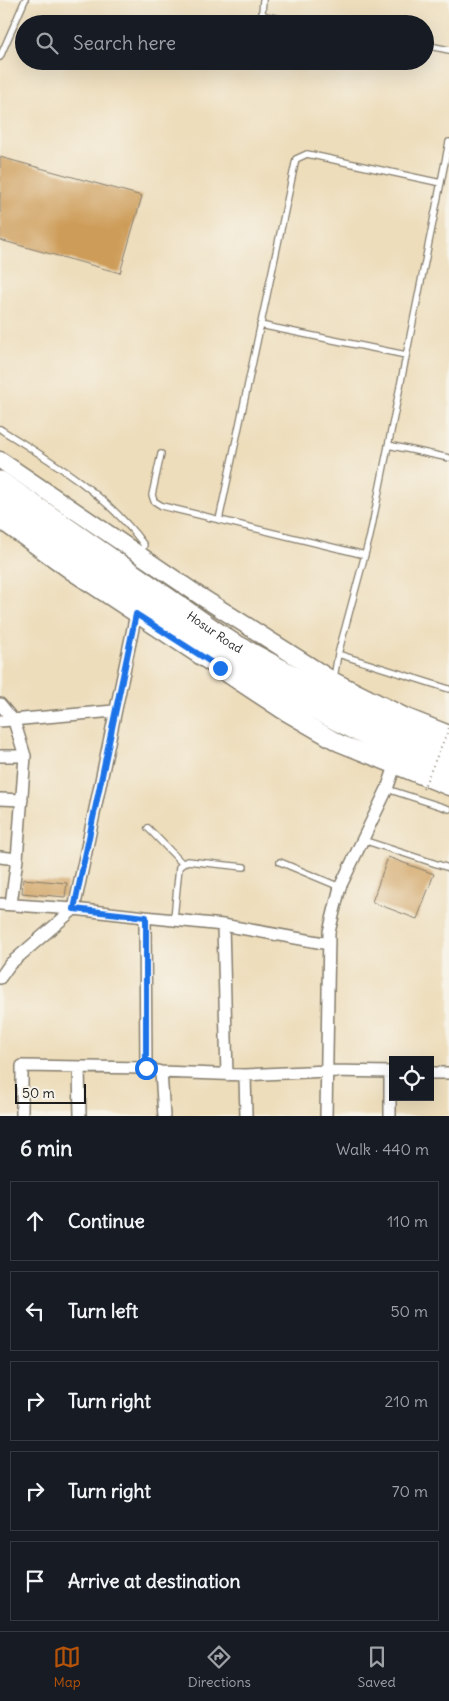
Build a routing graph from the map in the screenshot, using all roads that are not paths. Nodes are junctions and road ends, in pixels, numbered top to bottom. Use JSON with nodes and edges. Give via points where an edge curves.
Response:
{"nodes":[{"id":1,"x":24,"y":0,"type":"edge"},
{"id":2,"x":263,"y":0,"type":"edge"},
{"id":3,"x":18,"y":15,"type":"edge"},
{"id":4,"x":264,"y":15,"type":"edge"},
{"id":5,"x":15,"y":21,"type":"edge"},
{"id":6,"x":434,"y":48,"type":"edge"},
{"id":7,"x":449,"y":50,"type":"edge"},
{"id":8,"x":0,"y":57,"type":"edge"},
{"id":9,"x":449,"y":142,"type":"edge"},
{"id":10,"x":440,"y":183,"type":"junction"},
{"id":11,"x":260,"y":325,"type":"junction"},
{"id":12,"x":406,"y":355,"type":"junction"},
{"id":13,"x":0,"y":430,"type":"edge"},
{"id":14,"x":388,"y":445,"type":"junction"},
{"id":15,"x":161,"y":454,"type":"dead end"},
{"id":16,"x":449,"y":458,"type":"edge"},
{"id":17,"x":0,"y":460,"type":"edge"},
{"id":18,"x":0,"y":482,"type":"edge"},
{"id":19,"x":0,"y":502,"type":"edge"},
{"id":20,"x":0,"y":520,"type":"edge"},
{"id":21,"x":219,"y":520,"type":"junction"},
{"id":22,"x":365,"y":555,"type":"junction"},
{"id":23,"x":140,"y":556,"type":"junction"},
{"id":24,"x":136,"y":614,"type":"junction"},
{"id":25,"x":338,"y":654,"type":"junction"},
{"id":26,"x":334,"y":680,"type":"junction"},
{"id":27,"x":449,"y":689,"type":"edge"},
{"id":28,"x":0,"y":704,"type":"edge"},
{"id":29,"x":114,"y":711,"type":"junction"},
{"id":30,"x":0,"y":721,"type":"edge"},
{"id":31,"x":14,"y":721,"type":"junction"},
{"id":32,"x":449,"y":734,"type":"edge"},
{"id":33,"x":449,"y":752,"type":"edge"},
{"id":34,"x":0,"y":756,"type":"edge"},
{"id":35,"x":25,"y":756,"type":"junction"},
{"id":36,"x":402,"y":769,"type":"junction"},
{"id":37,"x":449,"y":770,"type":"edge"},
{"id":38,"x":449,"y":786,"type":"edge"},
{"id":39,"x":387,"y":788,"type":"junction"},
{"id":40,"x":0,"y":799,"type":"edge"},
{"id":41,"x":22,"y":800,"type":"junction"},
{"id":42,"x":449,"y":809,"type":"edge"},
{"id":43,"x":148,"y":828,"type":"dead end"},
{"id":44,"x":364,"y":840,"type":"junction"},
{"id":45,"x":0,"y":857,"type":"edge"},
{"id":46,"x":17,"y":859,"type":"junction"},
{"id":47,"x":280,"y":862,"type":"dead end"},
{"id":48,"x":182,"y":863,"type":"junction"},
{"id":49,"x":244,"y":867,"type":"dead end"},
{"id":50,"x":449,"y":868,"type":"edge"},
{"id":51,"x":340,"y":887,"type":"junction"},
{"id":52,"x":6,"y":904,"type":"edge"},
{"id":53,"x":74,"y":909,"type":"junction"},
{"id":54,"x":146,"y":917,"type":"junction"},
{"id":55,"x":174,"y":918,"type":"junction"},
{"id":56,"x":223,"y":925,"type":"junction"},
{"id":57,"x":329,"y":944,"type":"junction"},
{"id":58,"x":0,"y":978,"type":"edge"},
{"id":59,"x":79,"y":1067,"type":"junction"},
{"id":60,"x":146,"y":1068,"type":"junction"},
{"id":61,"x":327,"y":1070,"type":"junction"},
{"id":62,"x":160,"y":1072,"type":"junction"},
{"id":63,"x":389,"y":1072,"type":"edge"},
{"id":64,"x":434,"y":1073,"type":"edge"},
{"id":65,"x":449,"y":1073,"type":"edge"},
{"id":66,"x":227,"y":1074,"type":"junction"},
{"id":67,"x":245,"y":1075,"type":"junction"},
{"id":68,"x":390,"y":1101,"type":"edge"},
{"id":69,"x":22,"y":1116,"type":"edge"},
{"id":70,"x":80,"y":1116,"type":"edge"},
{"id":71,"x":164,"y":1116,"type":"edge"},
{"id":72,"x":246,"y":1116,"type":"edge"},
{"id":73,"x":326,"y":1116,"type":"edge"},
{"id":74,"x":390,"y":1116,"type":"edge"}],
"edges":[{"from":1,"to":3,"type":"lane"},
{"from":2,"to":4,"type":"lane"},
{"from":5,"to":8,"type":"lane"},
{"from":6,"to":7,"type":"lane"},
{"from":9,"to":10,"type":"lane"},
{"from":10,"to":11,"type":"lane","via":[[307,154],[296,159]]},
{"from":10,"to":12,"type":"lane"},
{"from":11,"to":12,"type":"lane"},
{"from":11,"to":21,"type":"lane"},
{"from":12,"to":14,"type":"lane"},
{"from":13,"to":23,"type":"lane","via":[[60,465],[133,529],[144,545]]},
{"from":14,"to":16,"type":"lane"},
{"from":14,"to":22,"type":"lane"},
{"from":15,"to":21,"type":"lane","via":[[152,495],[154,501],[162,506]]},
{"from":17,"to":23,"type":"street"},
{"from":18,"to":33,"type":"highway","name":"Hosur Road","via":[[231,643],[388,728]]},
{"from":19,"to":37,"type":"highway","name":"Hosur Road","via":[[232,660],[362,734]]},
{"from":20,"to":24,"type":"street"},
{"from":21,"to":22,"type":"lane"},
{"from":22,"to":25,"type":"lane"},
{"from":23,"to":26,"type":"street"},
{"from":24,"to":29,"type":"street"},
{"from":24,"to":36,"type":"street","via":[[290,715],[339,743]]},
{"from":25,"to":26,"type":"lane"},
{"from":25,"to":27,"type":"lane"},
{"from":26,"to":32,"type":"street","via":[[404,716]]},
{"from":28,"to":31,"type":"street"},
{"from":29,"to":31,"type":"street"},
{"from":29,"to":53,"type":"street"},
{"from":30,"to":31,"type":"street"},
{"from":31,"to":35,"type":"street"},
{"from":34,"to":35,"type":"street"},
{"from":35,"to":41,"type":"street"},
{"from":36,"to":38,"type":"street"},
{"from":36,"to":39,"type":"street","via":[[395,784]]},
{"from":39,"to":42,"type":"lane"},
{"from":39,"to":44,"type":"street"},
{"from":40,"to":41,"type":"street"},
{"from":41,"to":46,"type":"street"},
{"from":43,"to":48,"type":"lane"},
{"from":44,"to":50,"type":"lane"},
{"from":44,"to":51,"type":"street"},
{"from":45,"to":46,"type":"street"},
{"from":46,"to":52,"type":"street"},
{"from":47,"to":51,"type":"lane"},
{"from":48,"to":49,"type":"lane"},
{"from":48,"to":55,"type":"lane"},
{"from":51,"to":57,"type":"street"},
{"from":52,"to":53,"type":"street"},
{"from":53,"to":54,"type":"street"},
{"from":53,"to":58,"type":"street","via":[[10,964]]},
{"from":54,"to":55,"type":"street"},
{"from":54,"to":60,"type":"street"},
{"from":55,"to":56,"type":"street"},
{"from":56,"to":57,"type":"street"},
{"from":56,"to":66,"type":"street"},
{"from":57,"to":61,"type":"street"},
{"from":59,"to":60,"type":"street"},
{"from":59,"to":69,"type":"street","via":[[22,1066]]},
{"from":59,"to":70,"type":"street"},
{"from":60,"to":62,"type":"street"},
{"from":61,"to":63,"type":"street"},
{"from":61,"to":67,"type":"street"},
{"from":61,"to":73,"type":"street"},
{"from":62,"to":66,"type":"street"},
{"from":62,"to":71,"type":"street"},
{"from":64,"to":65,"type":"street"},
{"from":66,"to":67,"type":"street"},
{"from":67,"to":72,"type":"street"},
{"from":68,"to":74,"type":"street"}]}
